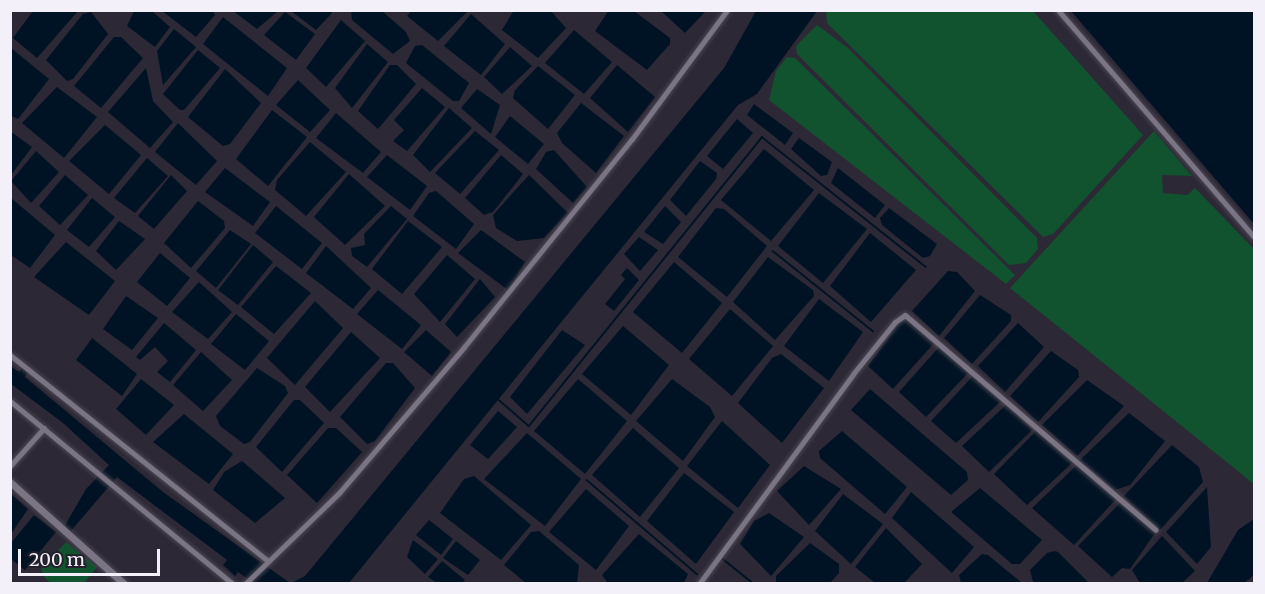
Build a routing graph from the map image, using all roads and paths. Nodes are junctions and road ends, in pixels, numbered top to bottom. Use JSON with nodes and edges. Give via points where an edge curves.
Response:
{"nodes":[{"id":1,"x":727,"y":10,"type":"edge"},
{"id":2,"x":1058,"y":10,"type":"edge"},
{"id":3,"x":1254,"y":237,"type":"edge"},
{"id":4,"x":10,"y":355,"type":"edge"},
{"id":5,"x":10,"y":401,"type":"edge"},
{"id":6,"x":44,"y":428,"type":"junction"},
{"id":7,"x":10,"y":466,"type":"edge"},
{"id":8,"x":10,"y":482,"type":"edge"},
{"id":9,"x":1156,"y":530,"type":"dead end"},
{"id":10,"x":267,"y":560,"type":"junction"},
{"id":11,"x":124,"y":584,"type":"edge"},
{"id":12,"x":233,"y":584,"type":"edge"},
{"id":13,"x":245,"y":584,"type":"edge"},
{"id":14,"x":699,"y":584,"type":"edge"}],
"edges":[{"from":1,"to":10,"type":"street","via":[[632,139],[464,347],[339,493]]},
{"from":2,"to":3,"type":"street"},
{"from":4,"to":10,"type":"street"},
{"from":5,"to":6,"type":"street"},
{"from":6,"to":7,"type":"street"},
{"from":6,"to":12,"type":"street"},
{"from":8,"to":11,"type":"street"},
{"from":9,"to":14,"type":"street","via":[[905,315],[853,374]]},
{"from":10,"to":13,"type":"street"}]}
